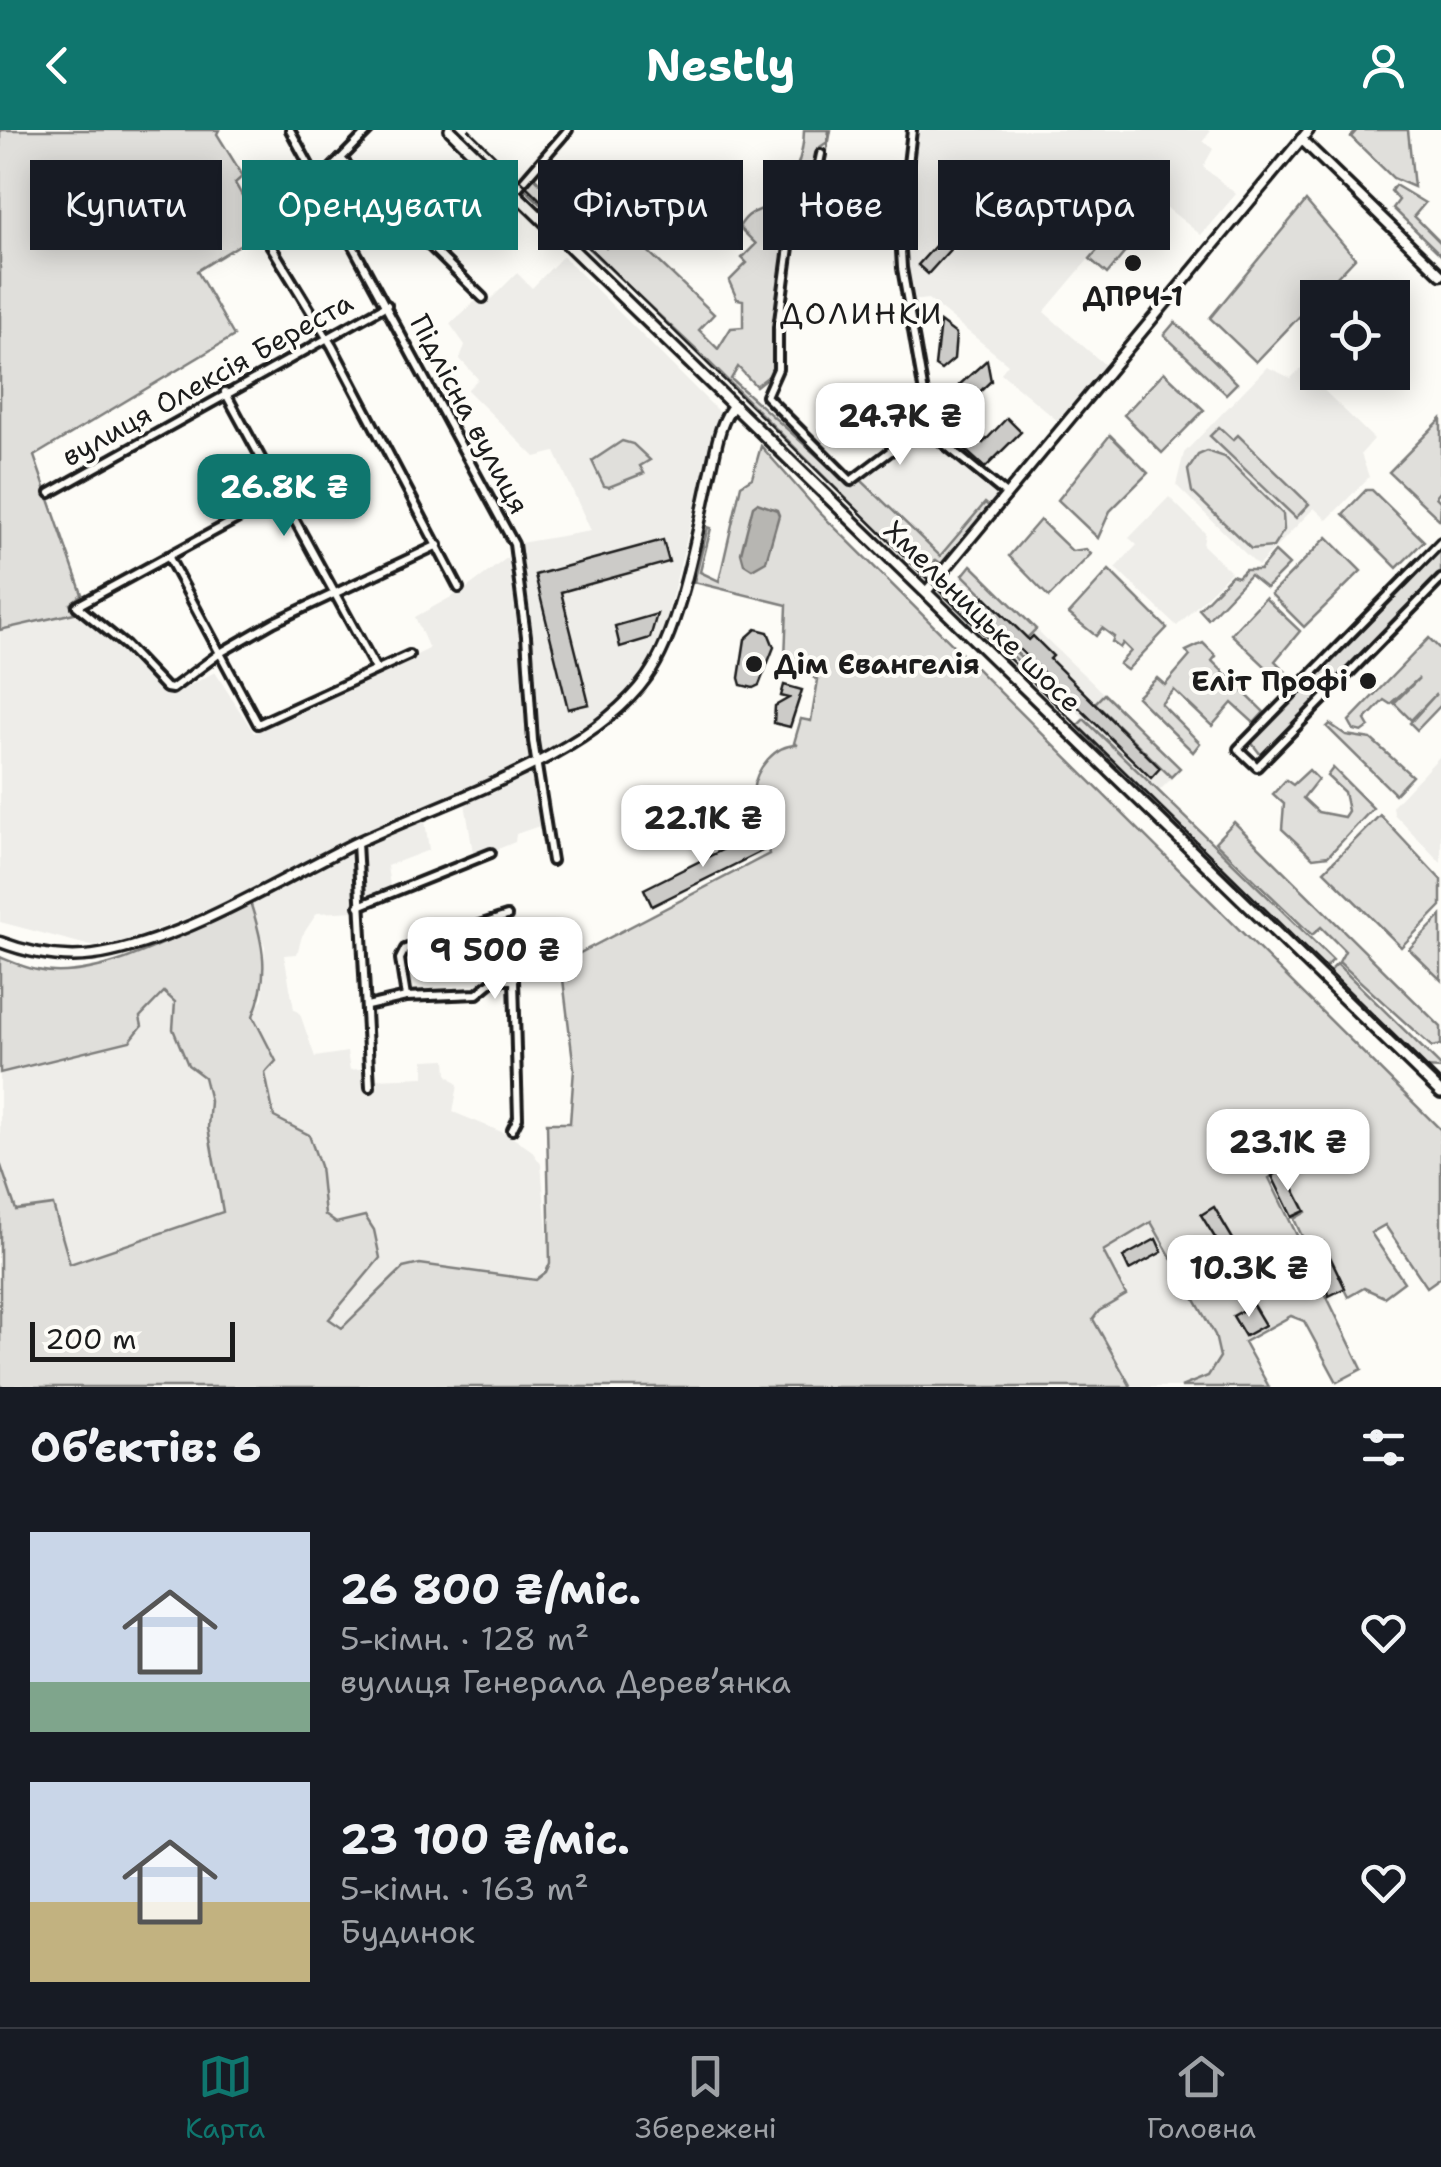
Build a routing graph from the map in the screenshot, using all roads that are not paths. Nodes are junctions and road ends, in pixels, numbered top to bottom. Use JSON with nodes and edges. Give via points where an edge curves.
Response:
{"nodes":[{"id":1,"x":290,"y":130,"type":"edge"},
{"id":2,"x":369,"y":130,"type":"edge"},
{"id":3,"x":450,"y":130,"type":"edge"},
{"id":4,"x":568,"y":130,"type":"edge"},
{"id":5,"x":912,"y":130,"type":"edge"},
{"id":6,"x":1309,"y":130,"type":"edge"},
{"id":7,"x":1301,"y":140,"type":"junction"},
{"id":8,"x":821,"y":154,"type":"dead end"},
{"id":9,"x":340,"y":159,"type":"joint"},
{"id":10,"x":307,"y":160,"type":"edge"},
{"id":11,"x":481,"y":160,"type":"edge"},
{"id":12,"x":518,"y":187,"type":"edge"},
{"id":13,"x":518,"y":196,"type":"edge"},
{"id":14,"x":273,"y":250,"type":"edge"},
{"id":15,"x":357,"y":250,"type":"edge"},
{"id":16,"x":1441,"y":275,"type":"edge"},
{"id":17,"x":483,"y":298,"type":"dead end"},
{"id":18,"x":387,"y":305,"type":"junction"},
{"id":19,"x":324,"y":336,"type":"junction"},
{"id":20,"x":226,"y":392,"type":"junction"},
{"id":21,"x":734,"y":405,"type":"junction"},
{"id":22,"x":929,"y":422,"type":"junction"},
{"id":23,"x":50,"y":493,"type":"dead end"},
{"id":24,"x":1006,"y":494,"type":"junction"},
{"id":25,"x":281,"y":495,"type":"junction"},
{"id":26,"x":1441,"y":542,"type":"edge"},
{"id":27,"x":438,"y":545,"type":"junction"},
{"id":28,"x":168,"y":556,"type":"junction"},
{"id":29,"x":1441,"y":579,"type":"edge"},
{"id":30,"x":459,"y":588,"type":"dead end"},
{"id":31,"x":926,"y":592,"type":"junction"},
{"id":32,"x":335,"y":593,"type":"junction"},
{"id":33,"x":220,"y":652,"type":"junction"},
{"id":34,"x":408,"y":654,"type":"dead end"},
{"id":35,"x":376,"y":668,"type":"junction"},
{"id":36,"x":536,"y":762,"type":"junction"},
{"id":37,"x":357,"y":842,"type":"junction"},
{"id":38,"x":491,"y":854,"type":"dead end"},
{"id":39,"x":552,"y":862,"type":"dead end"},
{"id":40,"x":359,"y":906,"type":"junction"},
{"id":41,"x":508,"y":916,"type":"dead end"},
{"id":42,"x":0,"y":942,"type":"edge"},
{"id":43,"x":406,"y":997,"type":"junction"},
{"id":44,"x":367,"y":1006,"type":"junction"},
{"id":45,"x":370,"y":1087,"type":"dead end"},
{"id":46,"x":1439,"y":1087,"type":"edge"},
{"id":47,"x":512,"y":1130,"type":"dead end"}],
"edges":[{"from":1,"to":10,"type":"street","name":"Підлісна вулиця"},
{"from":2,"to":9,"type":"street"},
{"from":3,"to":11,"type":"main road","name":"Хмельницьке шосе"},
{"from":4,"to":12,"type":"street"},
{"from":5,"to":22,"type":"street","via":[[902,268]]},
{"from":6,"to":7,"type":"main road"},
{"from":7,"to":16,"type":"main road"},
{"from":7,"to":24,"type":"main road"},
{"from":8,"to":22,"type":"street","via":[[811,201],[789,247],[778,368],[766,396],[851,481]]},
{"from":9,"to":17,"type":"street"},
{"from":13,"to":21,"type":"main road","name":"Хмельницьке шосе"},
{"from":14,"to":19,"type":"street"},
{"from":15,"to":18,"type":"street","name":"Підлісна вулиця"},
{"from":18,"to":19,"type":"street","name":"вулиця Олексія Береста"},
{"from":18,"to":36,"type":"street","name":"Підлісна вулиця","via":[[514,544]]},
{"from":19,"to":20,"type":"street","name":"вулиця Олексія Береста"},
{"from":19,"to":27,"type":"street"},
{"from":20,"to":23,"type":"street","name":"вулиця Олексія Береста"},
{"from":20,"to":25,"type":"street"},
{"from":21,"to":31,"type":"main road","name":"Хмельницьке шосе"},
{"from":21,"to":36,"type":"main road","via":[[722,424],[660,656],[620,708]]},
{"from":22,"to":24,"type":"street","via":[[936,437]]},
{"from":24,"to":31,"type":"main road"},
{"from":25,"to":28,"type":"street"},
{"from":25,"to":32,"type":"street"},
{"from":26,"to":29,"type":"street","via":[[1238,749],[1257,767]]},
{"from":27,"to":30,"type":"street"},
{"from":27,"to":32,"type":"street"},
{"from":28,"to":33,"type":"street"},
{"from":28,"to":33,"type":"street","via":[[77,606],[166,688]]},
{"from":31,"to":46,"type":"main road","name":"Хмельницьке шосе"},
{"from":32,"to":33,"type":"street"},
{"from":32,"to":35,"type":"street"},
{"from":33,"to":35,"type":"street","via":[[258,724]]},
{"from":34,"to":35,"type":"street"},
{"from":36,"to":37,"type":"main road"},
{"from":36,"to":39,"type":"street","name":"Підлісна вулиця"},
{"from":37,"to":40,"type":"street"},
{"from":37,"to":42,"type":"main road","via":[[132,947],[71,958]]},
{"from":38,"to":40,"type":"street"},
{"from":40,"to":44,"type":"street"},
{"from":41,"to":43,"type":"street","via":[[405,949],[400,959]]},
{"from":43,"to":44,"type":"street"},
{"from":43,"to":47,"type":"street","via":[[478,994],[502,978],[517,982],[518,1118]]},
{"from":44,"to":45,"type":"street"}]}
